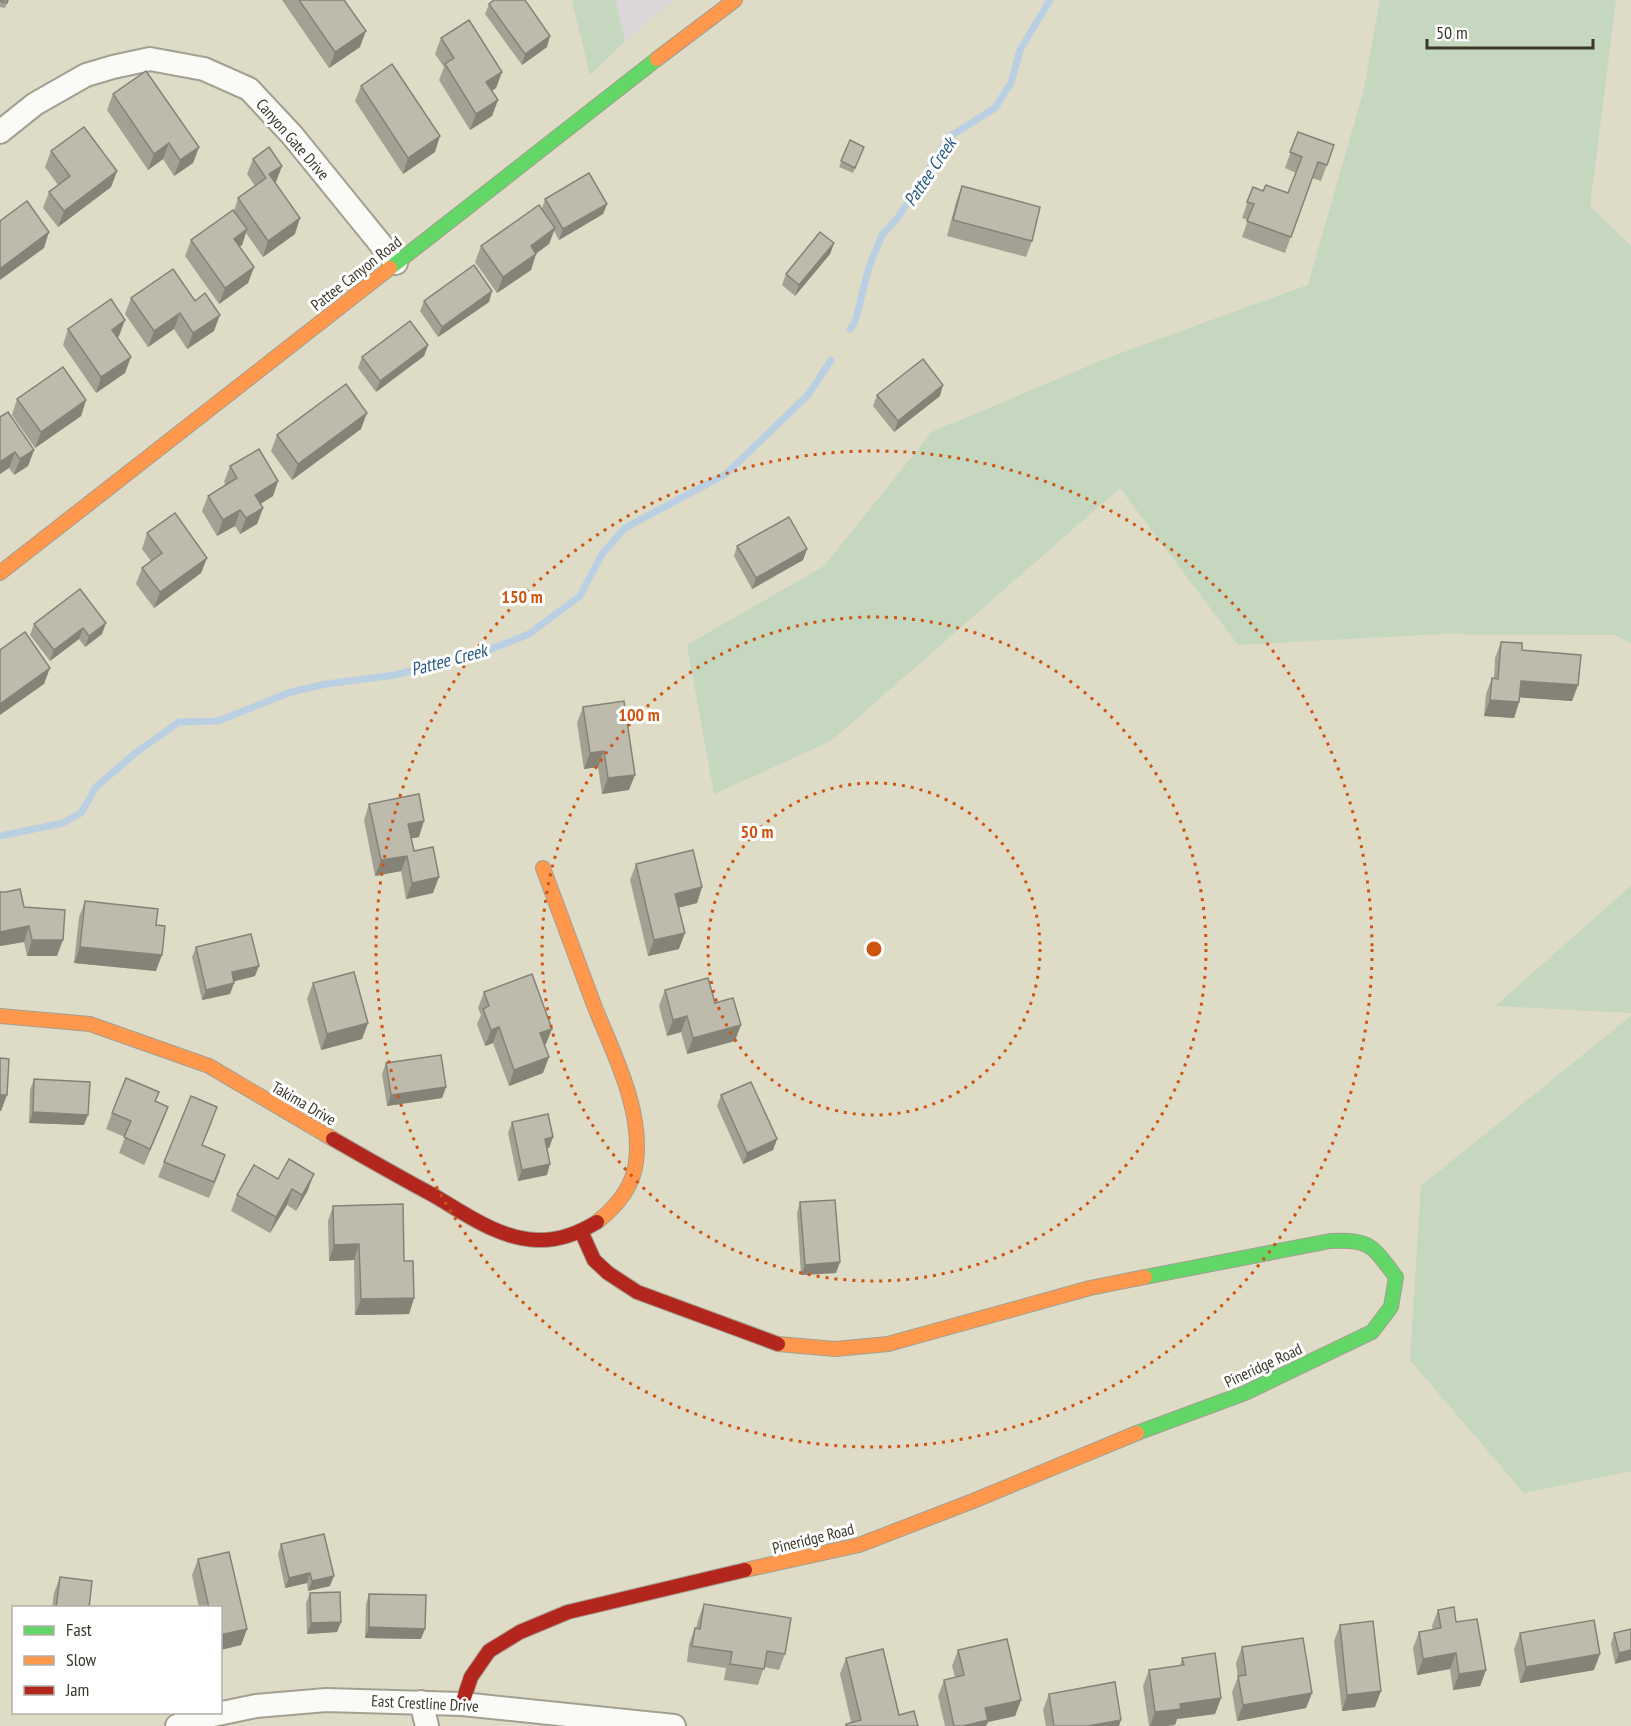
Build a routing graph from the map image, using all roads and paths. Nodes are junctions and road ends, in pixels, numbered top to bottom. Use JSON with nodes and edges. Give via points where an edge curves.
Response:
{"nodes":[{"id":1,"x":735,"y":0,"type":"edge"},
{"id":2,"x":0,"y":132,"type":"edge"},
{"id":3,"x":396,"y":262,"type":"junction"},
{"id":4,"x":0,"y":573,"type":"edge"},
{"id":5,"x":543,"y":868,"type":"dead end"},
{"id":6,"x":0,"y":1016,"type":"edge"},
{"id":7,"x":581,"y":1230,"type":"junction"},
{"id":8,"x":421,"y":1702,"type":"junction"},
{"id":9,"x":462,"y":1704,"type":"junction"},
{"id":10,"x":222,"y":1713,"type":"edge"},
{"id":11,"x":218,"y":1714,"type":"edge"},
{"id":12,"x":177,"y":1726,"type":"edge"},
{"id":13,"x":427,"y":1726,"type":"edge"},
{"id":14,"x":674,"y":1726,"type":"edge"}],
"edges":[{"from":1,"to":3,"type":"street","name":"Pattee Canyon Road"},
{"from":2,"to":3,"type":"street","name":"Canyon Gate Drive","via":[[35,104],[86,75],[150,59],[204,69],[249,89]]},
{"from":3,"to":4,"type":"street","name":"Pattee Canyon Road"},
{"from":5,"to":7,"type":"street","name":"Takima Drive","via":[[621,1075],[636,1139],[636,1162],[625,1191],[607,1215]]},
{"from":6,"to":7,"type":"street","name":"Takima Drive","via":[[90,1024],[209,1066],[458,1210],[511,1236],[547,1240]]},
{"from":7,"to":9,"type":"street","name":"Pineridge Road","via":[[594,1260],[637,1292],[774,1344],[835,1349],[888,1344],[1090,1288],[1339,1240],[1371,1245],[1396,1277],[1391,1307],[1372,1332],[1245,1393],[859,1545],[568,1612],[520,1632],[489,1651],[471,1677]]},
{"from":8,"to":9,"type":"street","name":"East Crestline Drive"},
{"from":8,"to":10,"type":"street","name":"East Crestline Drive","via":[[326,1700]]},
{"from":8,"to":13,"type":"street"},
{"from":9,"to":14,"type":"street","name":"East Crestline Drive"},
{"from":11,"to":12,"type":"street","name":"East Crestline Drive"}]}
